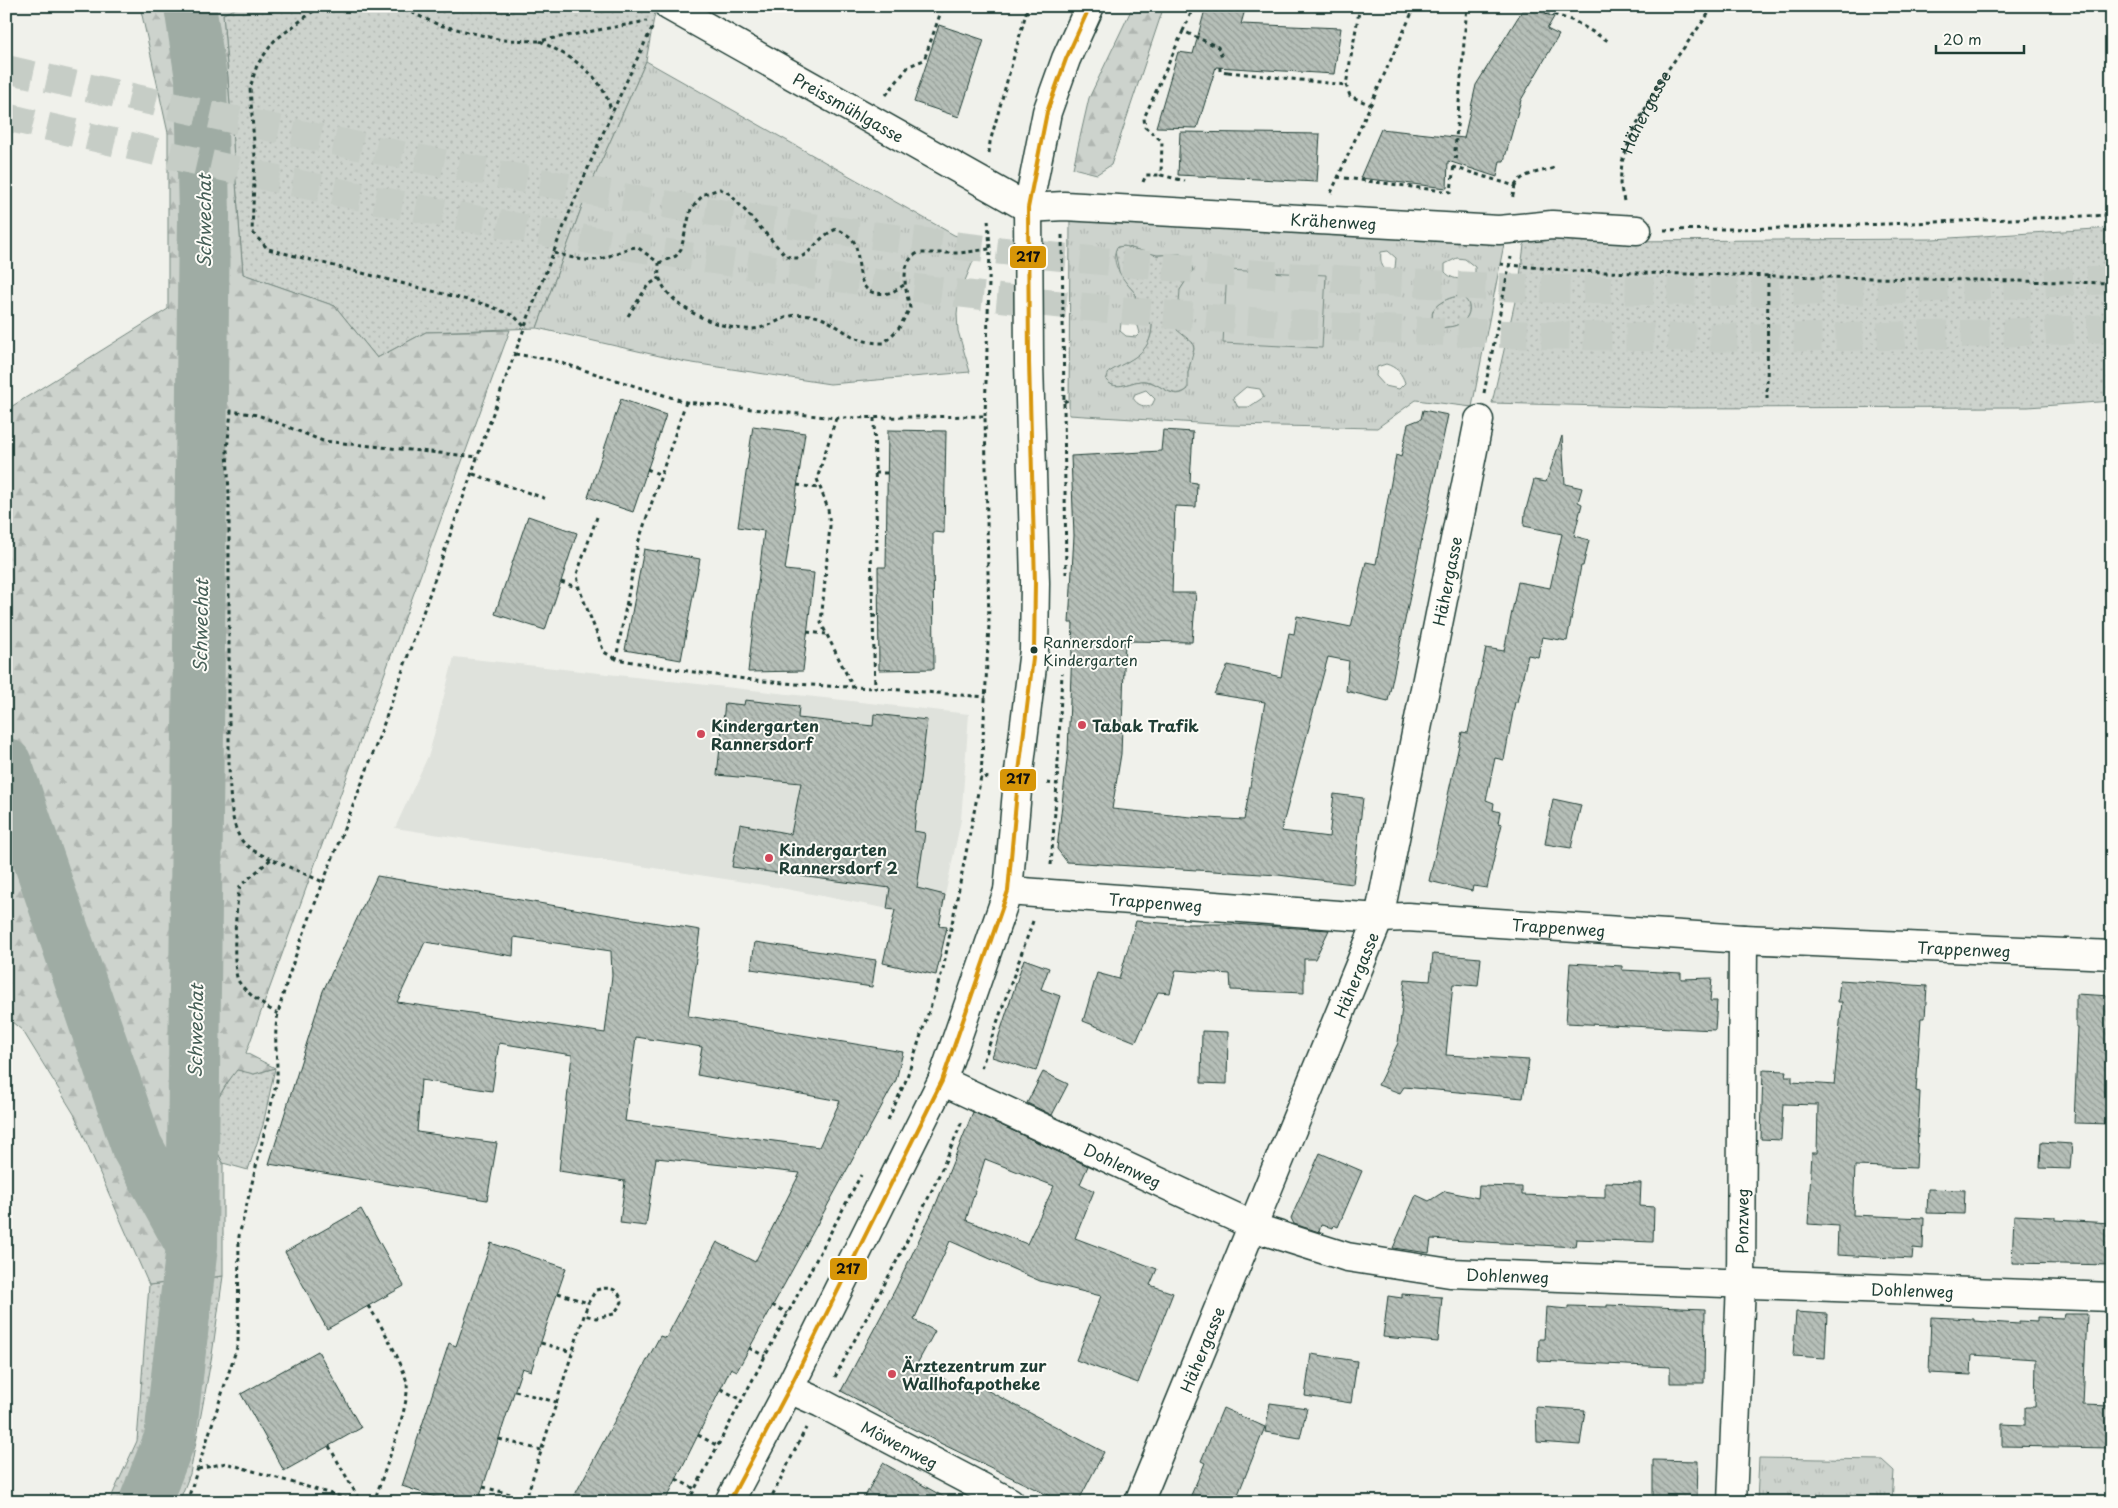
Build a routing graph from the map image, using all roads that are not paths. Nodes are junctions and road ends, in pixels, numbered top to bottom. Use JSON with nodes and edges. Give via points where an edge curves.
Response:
{"nodes":[{"id":1,"x":1090,"y":6,"type":"edge"},
{"id":2,"x":663,"y":12,"type":"edge"},
{"id":3,"x":1028,"y":208,"type":"junction"},
{"id":4,"x":1637,"y":230,"type":"road end"},
{"id":5,"x":1479,"y":420,"type":"road end"},
{"id":6,"x":1008,"y":891,"type":"junction"},
{"id":7,"x":1379,"y":918,"type":"junction"},
{"id":8,"x":1743,"y":939,"type":"junction"},
{"id":9,"x":2112,"y":955,"type":"edge"},
{"id":10,"x":942,"y":1081,"type":"junction"},
{"id":11,"x":1252,"y":1224,"type":"junction"},
{"id":12,"x":1741,"y":1284,"type":"junction"},
{"id":13,"x":2112,"y":1297,"type":"edge"},
{"id":14,"x":789,"y":1389,"type":"junction"},
{"id":15,"x":730,"y":1502,"type":"edge"},
{"id":16,"x":1010,"y":1502,"type":"edge"},
{"id":17,"x":1138,"y":1502,"type":"edge"},
{"id":18,"x":1732,"y":1502,"type":"edge"}],
"edges":[{"from":1,"to":3,"type":"street","via":[[1046,112]]},
{"from":2,"to":3,"type":"street","name":"Preissmühlgasse","via":[[868,117]]},
{"from":3,"to":4,"type":"street","name":"Krähenweg","via":[[1064,206],[1511,228],[1577,225]]},
{"from":3,"to":6,"type":"street","via":[[1034,650]]},
{"from":5,"to":7,"type":"street","name":"Hähergasse"},
{"from":6,"to":7,"type":"street","name":"Trappenweg"},
{"from":6,"to":10,"type":"street"},
{"from":7,"to":8,"type":"street","name":"Trappenweg","via":[[1407,917]]},
{"from":7,"to":11,"type":"street","name":"Hähergasse"},
{"from":8,"to":9,"type":"street","name":"Trappenweg"},
{"from":8,"to":12,"type":"street","name":"Ponzweg"},
{"from":10,"to":11,"type":"street","name":"Dohlenweg"},
{"from":10,"to":14,"type":"street"},
{"from":11,"to":12,"type":"street","name":"Dohlenweg","via":[[1347,1256],[1450,1273]]},
{"from":11,"to":17,"type":"street","name":"Hähergasse"},
{"from":12,"to":13,"type":"street","name":"Dohlenweg"},
{"from":12,"to":18,"type":"street","name":"Ponzweg"},
{"from":14,"to":15,"type":"street"},
{"from":14,"to":16,"type":"street","name":"Möwenweg"}]}
